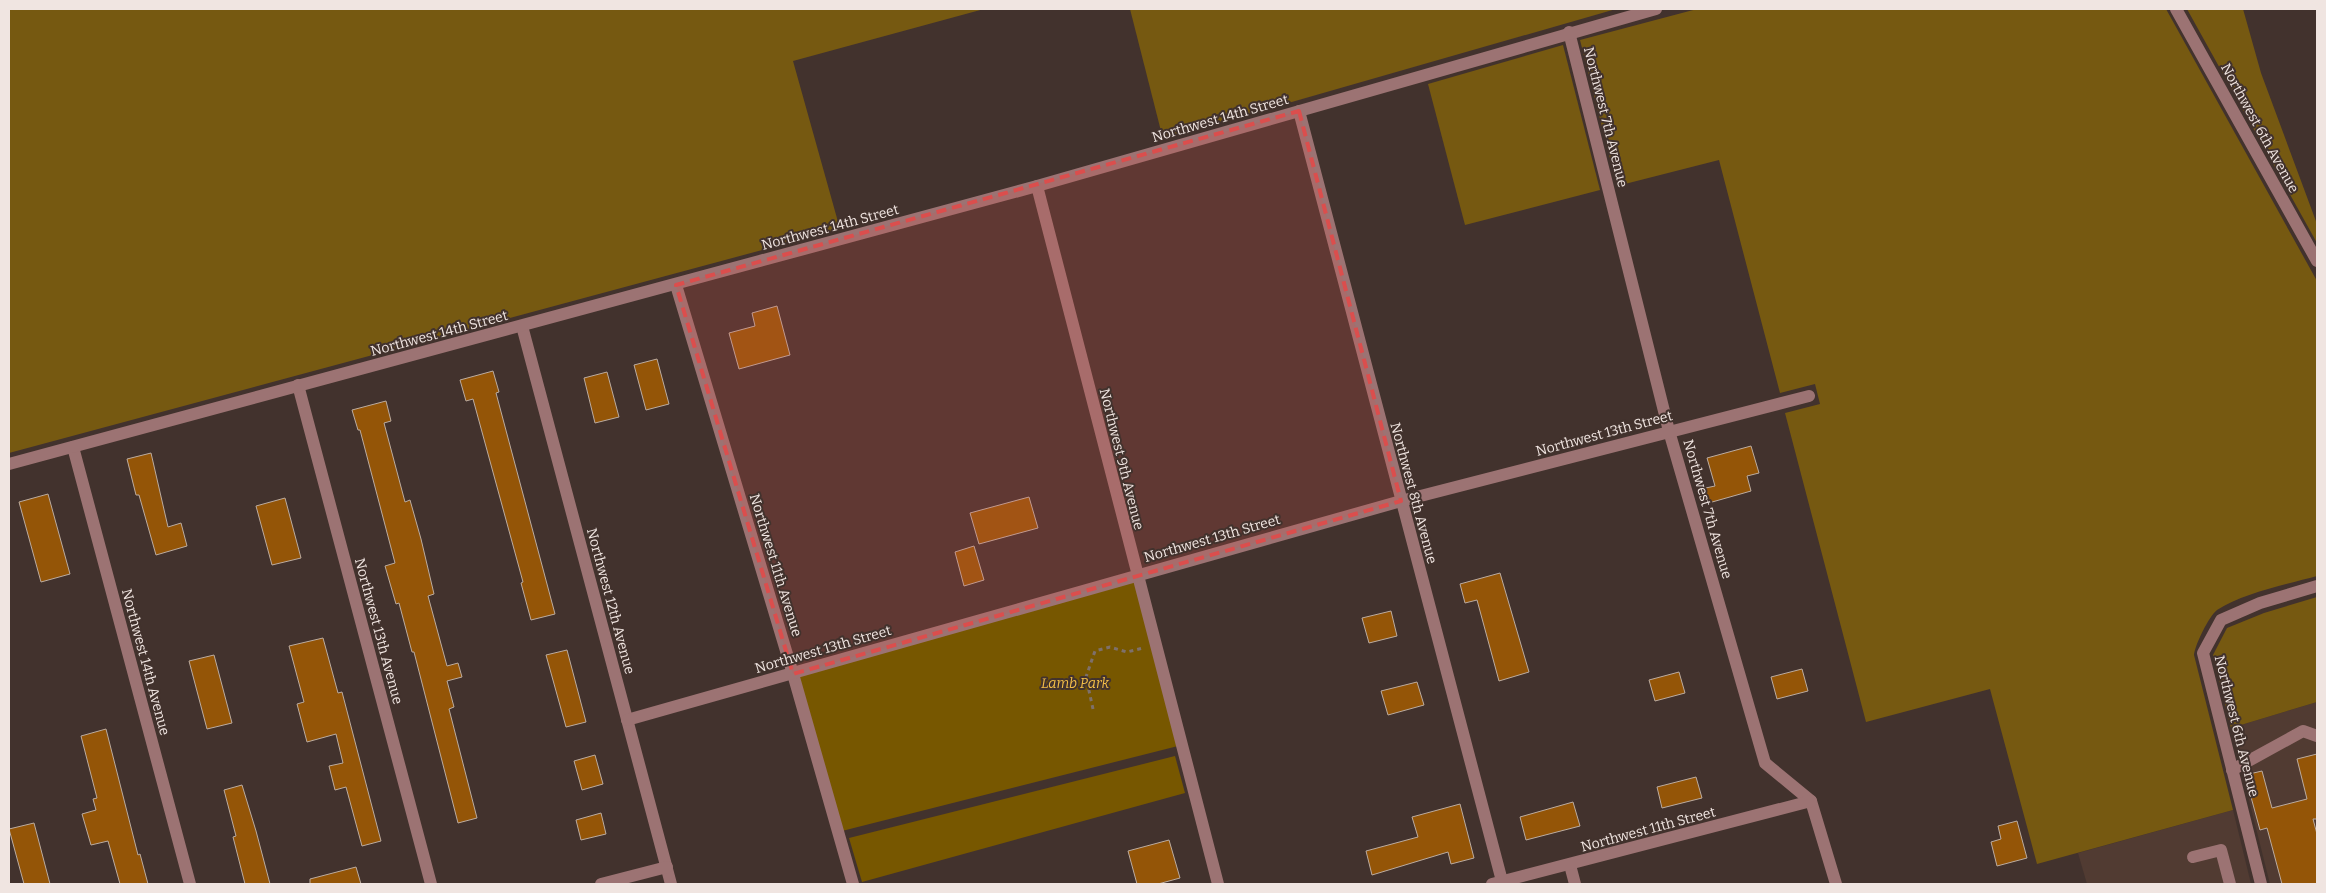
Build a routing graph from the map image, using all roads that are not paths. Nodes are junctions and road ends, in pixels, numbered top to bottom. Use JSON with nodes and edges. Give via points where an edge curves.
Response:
{"nodes":[{"id":1,"x":1656,"y":9,"type":"edge"},
{"id":2,"x":2176,"y":9,"type":"edge"},
{"id":3,"x":1569,"y":32,"type":"junction"},
{"id":4,"x":1300,"y":111,"type":"junction"},
{"id":5,"x":1037,"y":186,"type":"junction"},
{"id":6,"x":2317,"y":261,"type":"edge"},
{"id":7,"x":676,"y":285,"type":"junction"},
{"id":8,"x":522,"y":326,"type":"junction"},
{"id":9,"x":298,"y":385,"type":"junction"},
{"id":10,"x":1809,"y":396,"type":"dead end"},
{"id":11,"x":1669,"y":431,"type":"junction"},
{"id":12,"x":73,"y":447,"type":"junction"},
{"id":13,"x":9,"y":464,"type":"edge"},
{"id":14,"x":1401,"y":502,"type":"junction"},
{"id":15,"x":1137,"y":575,"type":"junction"},
{"id":16,"x":2317,"y":586,"type":"edge"},
{"id":17,"x":793,"y":674,"type":"junction"},
{"id":18,"x":627,"y":720,"type":"junction"},
{"id":19,"x":2317,"y":736,"type":"edge"},
{"id":20,"x":2232,"y":770,"type":"junction"},
{"id":21,"x":1811,"y":801,"type":"junction"},
{"id":22,"x":2193,"y":857,"type":"dead end"},
{"id":23,"x":1570,"y":865,"type":"junction"},
{"id":24,"x":667,"y":867,"type":"junction"},
{"id":25,"x":1497,"y":883,"type":"edge"},
{"id":26,"x":190,"y":884,"type":"edge"},
{"id":27,"x":431,"y":884,"type":"edge"},
{"id":28,"x":600,"y":884,"type":"edge"},
{"id":29,"x":671,"y":884,"type":"edge"},
{"id":30,"x":853,"y":884,"type":"edge"},
{"id":31,"x":1218,"y":884,"type":"edge"},
{"id":32,"x":1576,"y":884,"type":"edge"},
{"id":33,"x":1836,"y":884,"type":"edge"},
{"id":34,"x":2230,"y":884,"type":"edge"},
{"id":35,"x":2261,"y":884,"type":"edge"}],
"edges":[{"from":1,"to":3,"type":"street","name":"Northwest 14th Street"},
{"from":2,"to":6,"type":"street","name":"Northwest 6th Avenue"},
{"from":3,"to":4,"type":"street","name":"Northwest 14th Street"},
{"from":3,"to":11,"type":"street","name":"Northwest 7th Avenue"},
{"from":4,"to":5,"type":"street","name":"Northwest 14th Street"},
{"from":4,"to":14,"type":"street","name":"Northwest 8th Avenue"},
{"from":5,"to":7,"type":"street","name":"Northwest 14th Street"},
{"from":5,"to":15,"type":"street","name":"Northwest 9th Avenue"},
{"from":7,"to":8,"type":"street","name":"Northwest 14th Street"},
{"from":7,"to":17,"type":"street","name":"Northwest 11th Avenue"},
{"from":8,"to":9,"type":"street","name":"Northwest 14th Street"},
{"from":8,"to":18,"type":"street","name":"Northwest 12th Avenue"},
{"from":9,"to":12,"type":"street","name":"Northwest 14th Street"},
{"from":9,"to":27,"type":"street","name":"Northwest 13th Avenue"},
{"from":10,"to":11,"type":"street","name":"Northwest 13th Street"},
{"from":11,"to":14,"type":"street","name":"Northwest 13th Street"},
{"from":11,"to":21,"type":"street","name":"Northwest 7th Avenue","via":[[1765,763]]},
{"from":12,"to":13,"type":"street","name":"Northwest 14th Street"},
{"from":12,"to":26,"type":"street","name":"Northwest 14th Avenue"},
{"from":14,"to":15,"type":"street","name":"Northwest 13th Street"},
{"from":14,"to":25,"type":"street","name":"Northwest 8th Avenue"},
{"from":15,"to":17,"type":"street","name":"Northwest 13th Street"},
{"from":15,"to":31,"type":"street","name":"Northwest 9th Avenue"},
{"from":16,"to":20,"type":"street","name":"Northwest 6th Avenue","via":[[2260,603],[2221,620],[2203,653]]},
{"from":17,"to":18,"type":"street","name":"Northwest 13th Street"},
{"from":17,"to":30,"type":"street","name":"Northwest 11th Avenue"},
{"from":18,"to":24,"type":"street","name":"Northwest 12th Avenue"},
{"from":19,"to":20,"type":"street","via":[[2303,731]]},
{"from":20,"to":35,"type":"street","name":"Northwest 6th Avenue"},
{"from":21,"to":23,"type":"street","name":"Northwest 11th Street"},
{"from":21,"to":33,"type":"street"},
{"from":22,"to":34,"type":"street","via":[[2221,850]]},
{"from":23,"to":25,"type":"street","name":"Northwest 11th Street"},
{"from":23,"to":32,"type":"street"},
{"from":24,"to":28,"type":"street"},
{"from":24,"to":29,"type":"street","name":"Northwest 12th Avenue"}]}
